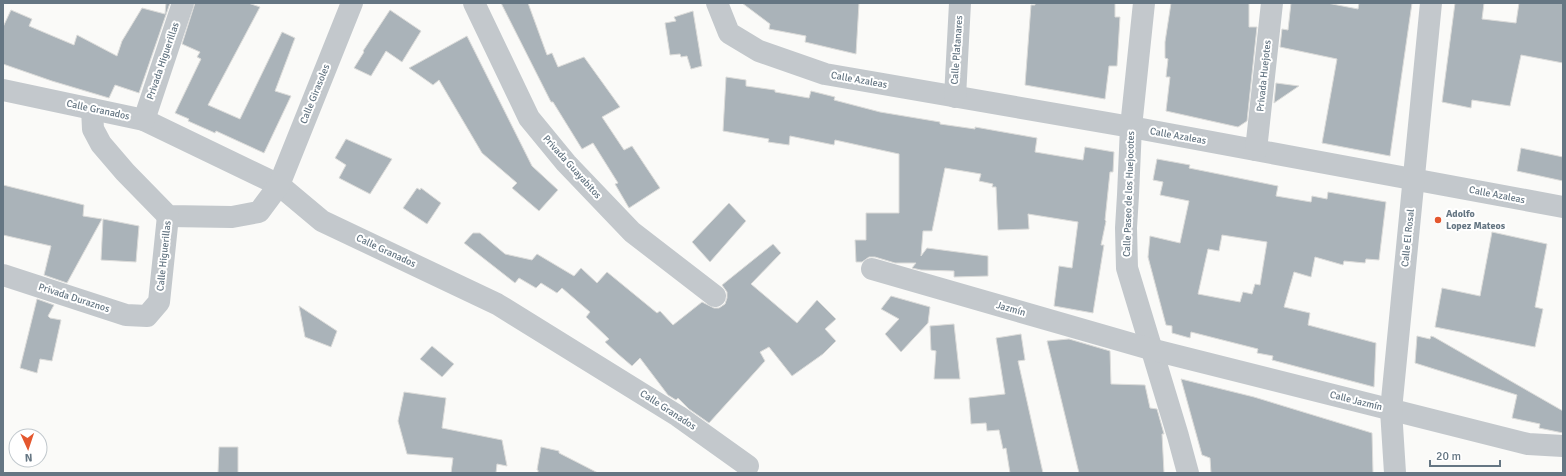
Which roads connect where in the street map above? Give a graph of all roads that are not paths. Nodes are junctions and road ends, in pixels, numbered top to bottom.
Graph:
1 (183, 3) edge
2 (352, 3) edge
3 (474, 3) edge
4 (717, 3) edge
5 (960, 3) edge
6 (1144, 3) edge
7 (1272, 3) edge
8 (1431, 3) edge
9 (3, 90) edge
10 (954, 96) junction
11 (92, 109) junction
12 (144, 120) junction
13 (1131, 127) junction
14 (1256, 150) junction
15 (1414, 179) junction
16 (279, 185) junction
17 (1563, 207) edge
18 (168, 216) junction
19 (872, 269) dead end
20 (3, 275) edge
21 (715, 296) dead end
22 (147, 316) joint
23 (1150, 349) junction
24 (1391, 410) junction
25 (1563, 446) edge
26 (748, 466) dead end
27 (1188, 473) edge
28 (1395, 473) edge

1 - 12 street, Privada Higuerillas
2 - 16 street, Calle Girasoles
3 - 21 street, Privada Guayabitos
4 - 10 street, Calle Azaleas
5 - 10 street, Calle Platanares
6 - 13 street, Calle Paseo de los Huejocotes
7 - 14 street, Privada Huejotes
8 - 15 street, Calle El Rosal
9 - 11 street, Calle Granados
10 - 13 street, Calle Azaleas
11 - 12 street, Calle Granados
11 - 18 street
12 - 16 street, Calle Granados
13 - 14 street, Calle Azaleas
13 - 23 street, Calle Paseo de los Huejocotes
14 - 15 street, Calle Azaleas
15 - 17 street, Calle Azaleas
15 - 24 street, Calle El Rosal
16 - 18 street, Calle Girasoles
16 - 26 street, Calle Granados
18 - 22 street, Calle Higuerillas
19 - 23 street, Jazmín
20 - 22 street, Privada Duraznos
23 - 24 street, Calle Jazmín
23 - 27 street, Calle Paseo de los Huejocotes
24 - 25 street, Calle Jazmín
24 - 28 street, Calle El Rosal

